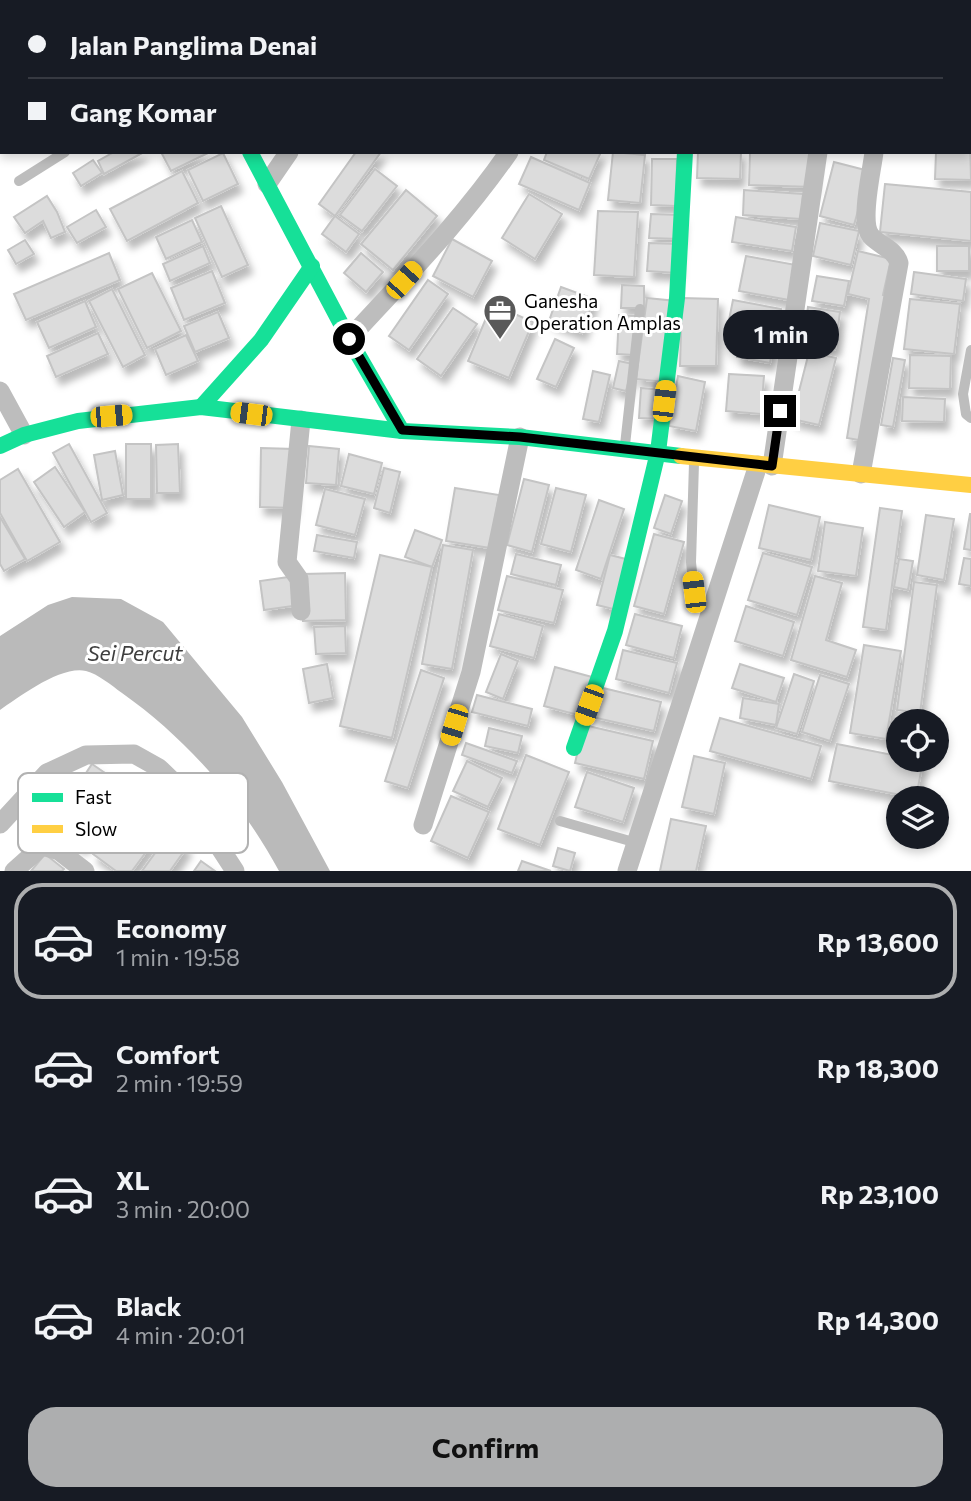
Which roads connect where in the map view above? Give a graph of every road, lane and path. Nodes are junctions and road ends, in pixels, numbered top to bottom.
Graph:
1 (62, 154) edge
2 (251, 154) edge
3 (288, 154) edge
4 (508, 154) edge
5 (685, 154) edge
6 (818, 154) edge
7 (874, 154) edge
8 (19, 181) dead end
9 (267, 184) junction
10 (312, 266) junction
11 (640, 309) dead end
12 (349, 339) junction
13 (971, 350) edge
14 (0, 391) edge
15 (201, 407) junction
16 (971, 418) edge
17 (301, 420) junction
18 (402, 430) junction
19 (24, 435) junction
20 (520, 437) junction
21 (0, 446) edge
22 (625, 449) junction
23 (658, 452) junction
24 (694, 457) junction
25 (765, 466) junction
26 (861, 474) junction
27 (971, 485) edge
28 (694, 592) dead end
29 (302, 611) dead end
30 (574, 748) dead end
31 (47, 773) edge
32 (164, 773) edge
33 (18, 804) edge
34 (560, 821) dead end
35 (0, 824) edge
36 (423, 825) dead end
37 (637, 844) junction
38 (34, 853) edge
39 (62, 853) edge
40 (223, 853) edge
41 (14, 871) edge
42 (85, 871) edge
43 (235, 871) edge
44 (627, 871) edge

1 - 8 lane
2 - 9 main road
3 - 9 street
4 - 12 street
5 - 23 main road
6 - 25 street
7 - 26 street
9 - 10 main road
10 - 12 main road
10 - 15 main road
11 - 22 lane
12 - 18 main road
13 - 16 lane
14 - 19 street
15 - 17 main road
15 - 19 main road
17 - 18 main road
17 - 29 street
18 - 20 main road
19 - 21 main road
20 - 22 main road
20 - 36 street
22 - 23 main road
23 - 24 main road
23 - 30 main road
24 - 25 main road
24 - 28 lane
25 - 26 main road
25 - 37 street
26 - 27 main road
31 - 32 street
33 - 35 street
34 - 37 lane
37 - 44 street
38 - 41 street
39 - 42 street
40 - 43 street

